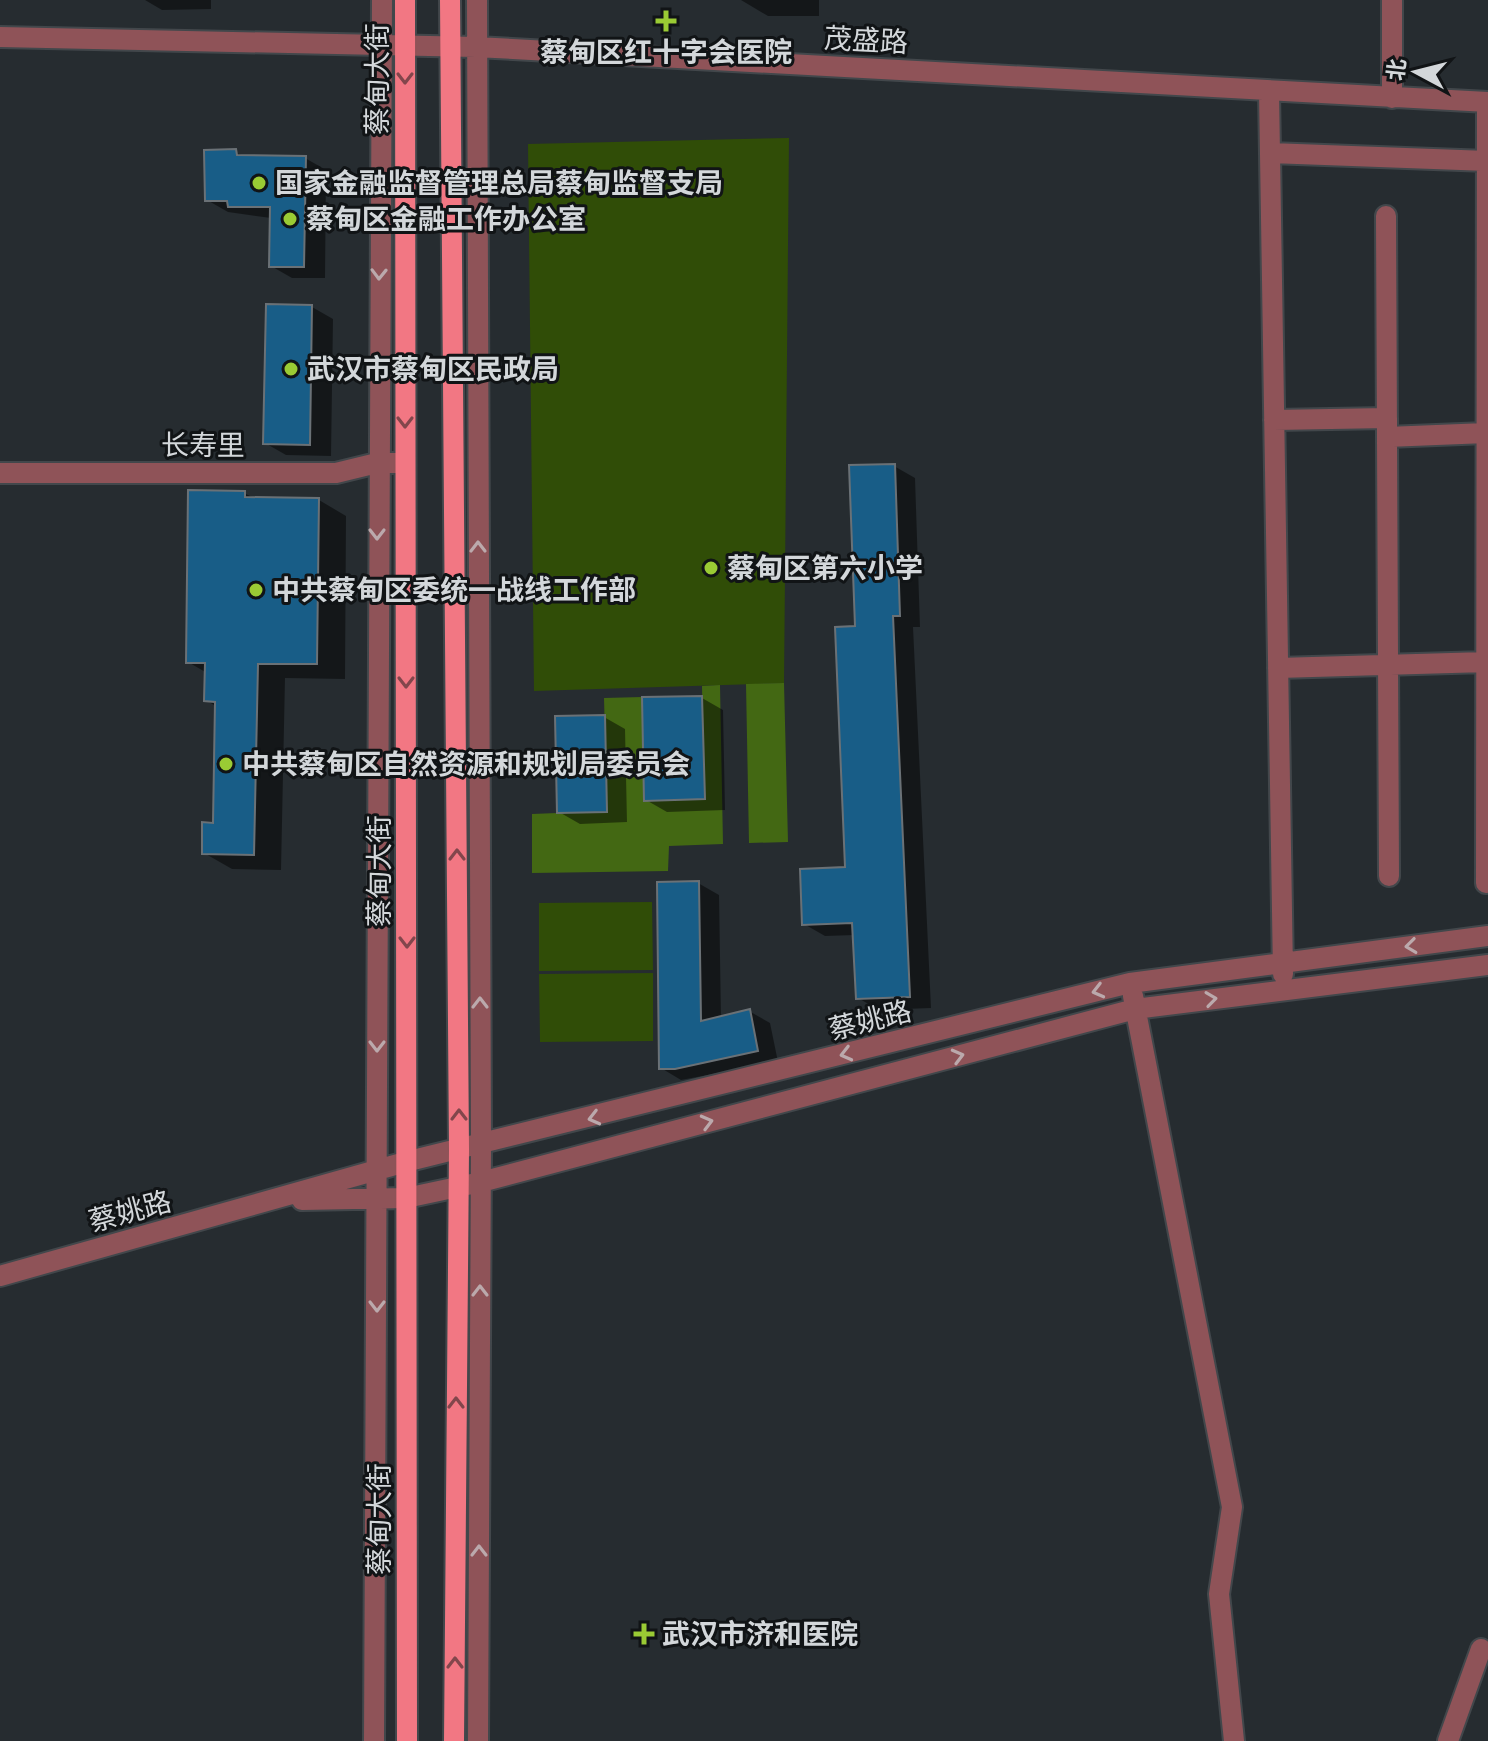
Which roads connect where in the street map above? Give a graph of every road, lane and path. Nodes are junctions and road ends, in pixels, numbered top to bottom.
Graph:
1 (382, 0) edge
2 (405, 0) edge
3 (450, 0) edge
4 (477, 0) edge
5 (1392, 0) edge
6 (0, 37) edge
7 (382, 46) junction
8 (405, 46) junction
9 (450, 46) junction
10 (476, 47) junction
11 (1269, 91) junction
12 (1392, 98) junction
13 (1487, 102) edge
14 (1270, 153) junction
15 (1487, 161) edge
16 (1386, 216) dead end
17 (1274, 420) junction
18 (1487, 424) edge
19 (1387, 428) junction
20 (377, 463) junction
21 (405, 463) junction
22 (0, 473) edge
23 (1388, 665) junction
24 (1278, 668) junction
25 (1487, 670) edge
26 (1389, 876) dead end
27 (1486, 883) dead end
28 (1488, 936) edge
29 (1283, 963) junction
30 (1488, 965) edge
31 (1130, 983) junction
32 (1284, 990) junction
33 (1135, 1009) junction
34 (481, 1146) junction
35 (459, 1150) junction
36 (409, 1161) junction
37 (377, 1171) junction
38 (481, 1182) junction
39 (458, 1187) junction
40 (406, 1198) junction
41 (378, 1199) junction
42 (274, 1201) junction
43 (0, 1276) edge
44 (1481, 1649) dead end
45 (374, 1741) edge
46 (407, 1741) edge
47 (454, 1741) edge
48 (478, 1741) edge
49 (1234, 1741) edge
50 (1448, 1741) edge

1 - 7 street
2 - 8 main road, 蔡甸大街
3 - 9 main road
4 - 10 street
5 - 12 street
6 - 7 street, 茂盛路
7 - 8 street, 茂盛路
7 -> 20 street
8 - 9 street, 茂盛路
8 -> 21 main road, 蔡甸大街
9 - 10 street, 茂盛路
35 -> 9 main road
10 - 11 street, 茂盛路
34 -> 10 street
11 - 12 street, 茂盛路
11 - 14 street
12 - 13 street, 茂盛路
13 - 15 street
14 - 15 street
14 - 17 street
15 - 18 street
16 - 19 street
17 - 19 street
17 - 24 street
18 - 19 street
18 - 25 street
19 - 23 street
20 - 21 street, 长寿里
20 - 22 street, 长寿里
20 -> 37 street
21 -> 36 main road, 蔡甸大街
23 - 24 street
23 - 25 street
23 - 26 street
24 - 29 street
25 - 27 street
28 -> 29 street, 蔡姚路
29 - 31 street, 蔡姚路
29 - 32 street
30 - 32 street, 蔡姚路
31 - 33 street
31 -> 34 street, 蔡姚路
33 -> 32 street, 蔡姚路
38 -> 33 street, 蔡姚路
33 - 49 street
34 - 35 street, 蔡姚路
34 - 38 street
35 - 36 street, 蔡姚路
35 - 39 main road
36 - 37 street, 蔡姚路
36 - 40 main road, 蔡甸大街
37 - 41 street
37 - 42 street, 蔡姚路
38 - 39 street, 蔡姚路
48 -> 38 street
39 - 40 street, 蔡姚路
47 -> 39 main road
40 - 41 street, 蔡姚路
40 - 46 main road, 蔡甸大街
41 - 42 street, 蔡姚路
41 -> 45 street
42 - 43 street, 蔡姚路
44 - 50 street

